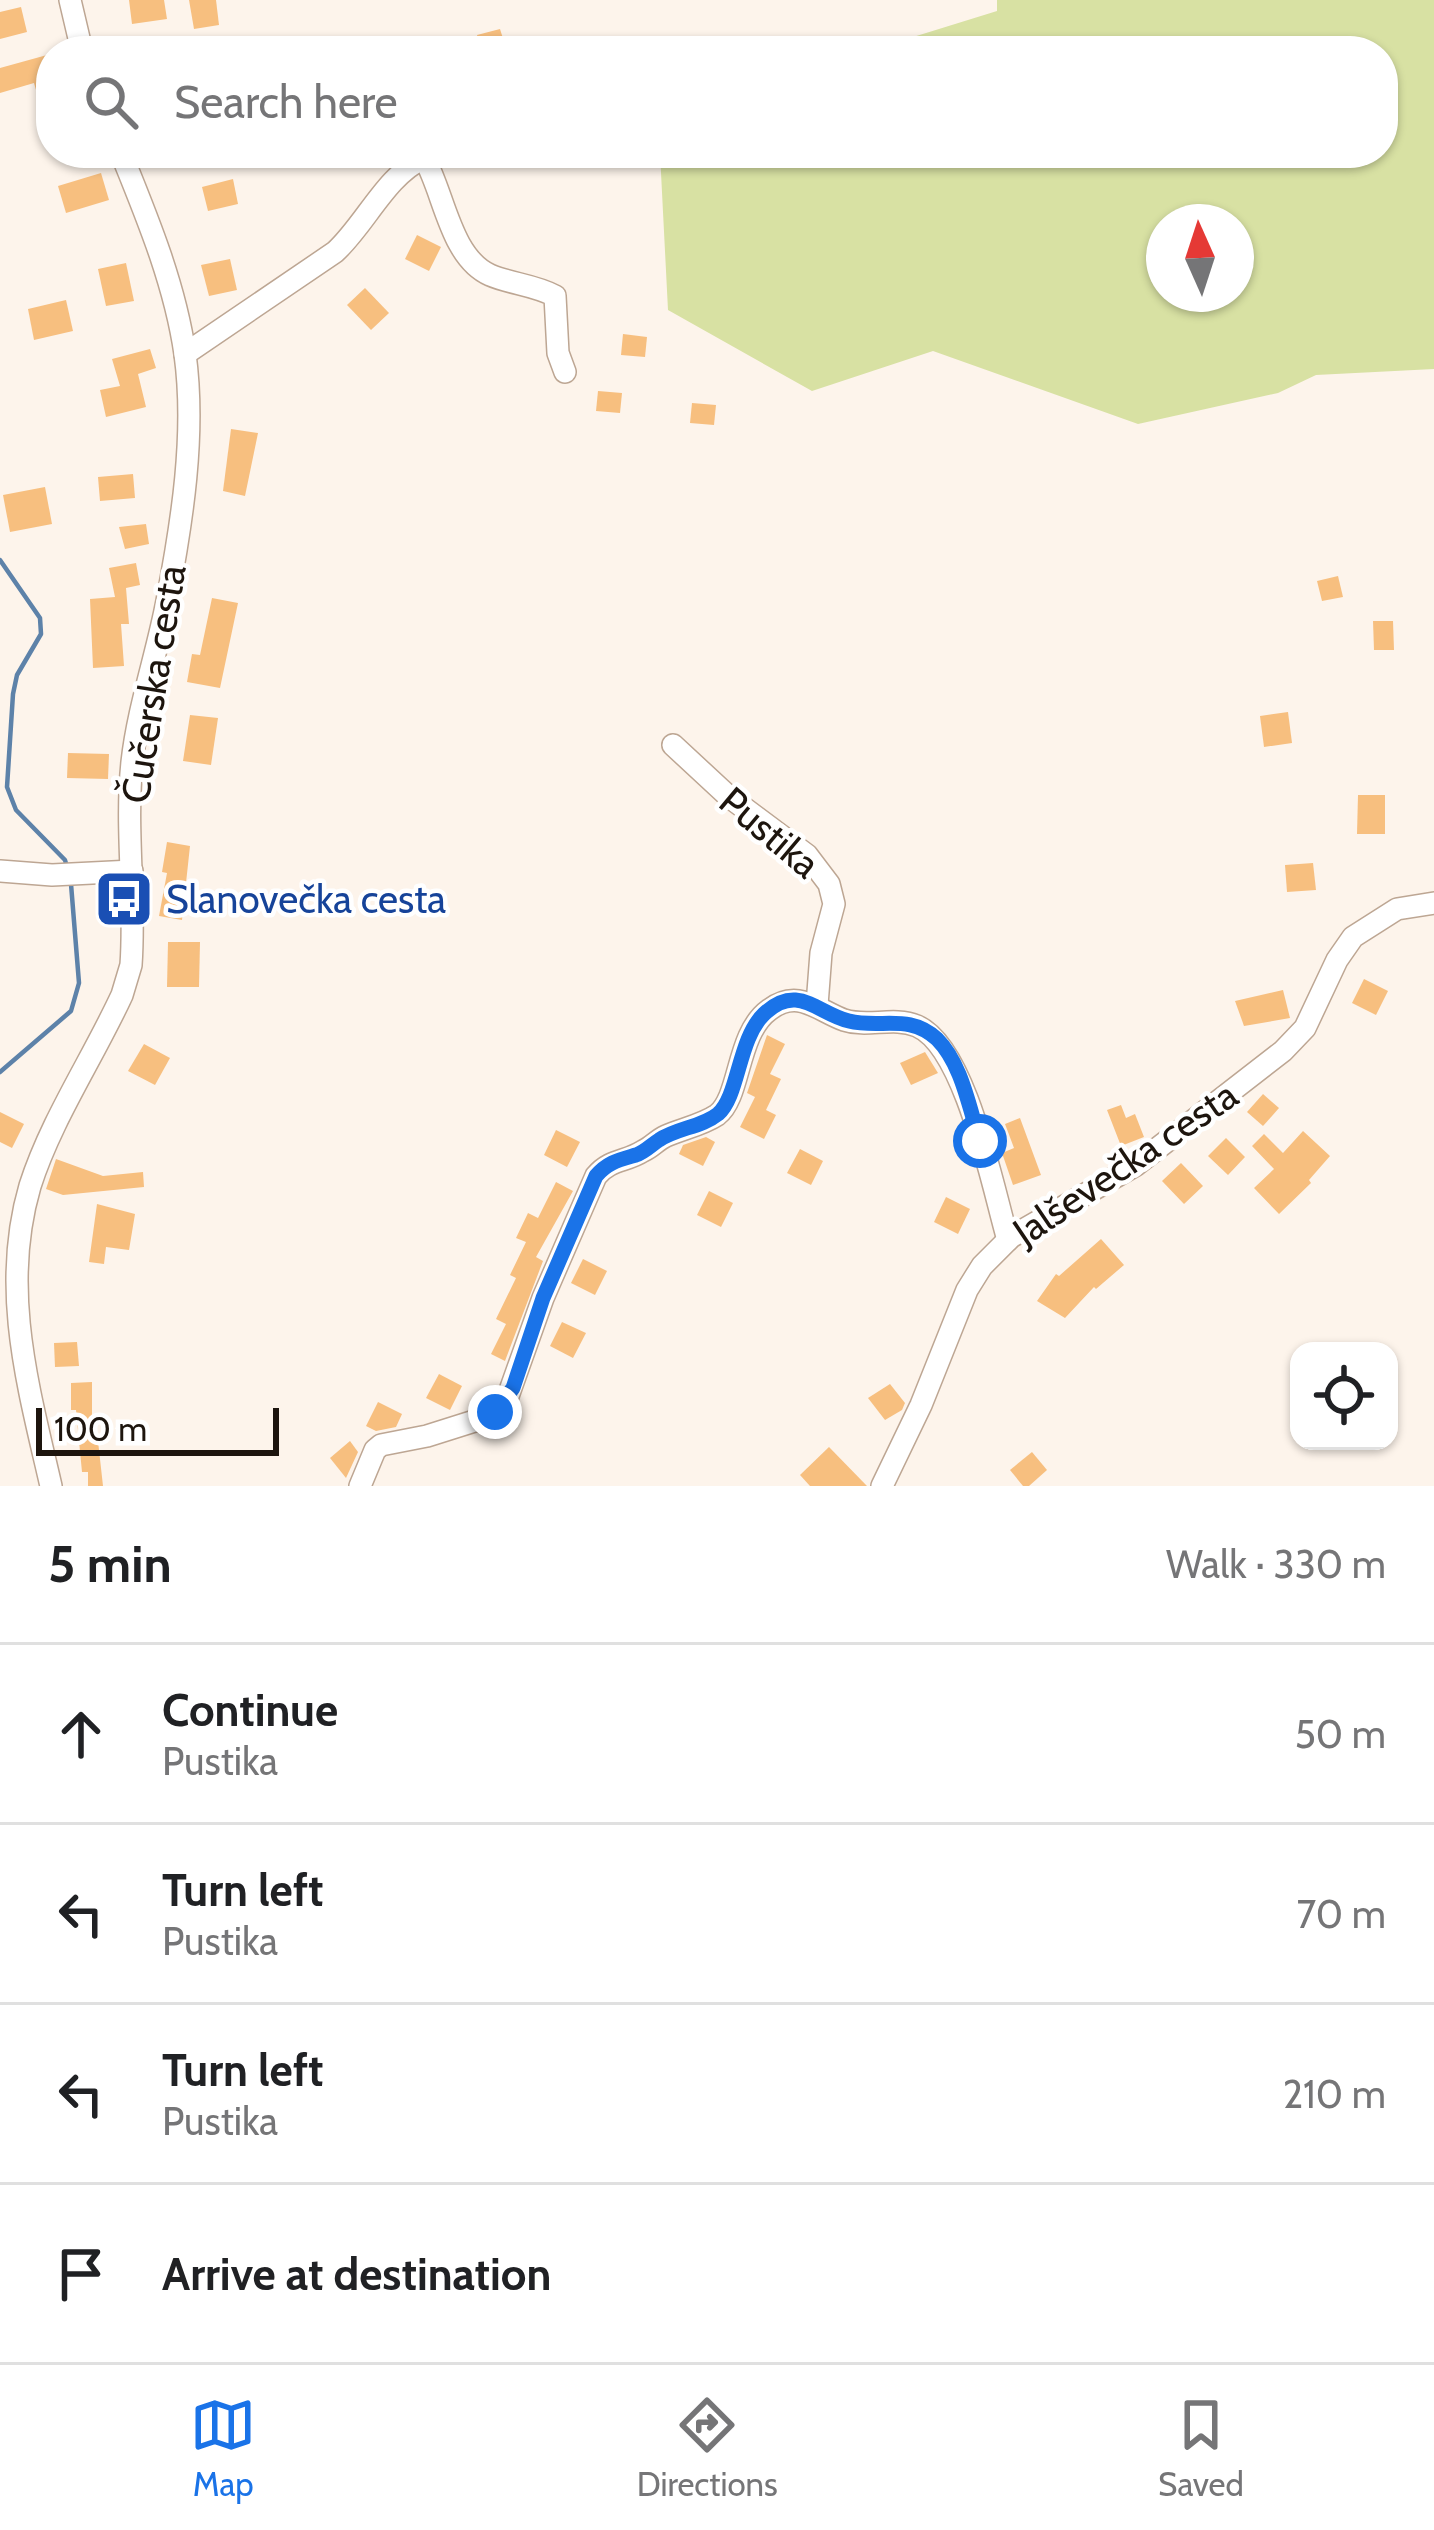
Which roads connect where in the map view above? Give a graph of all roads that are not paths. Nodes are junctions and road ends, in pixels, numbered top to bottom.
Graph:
1 (70, 0) edge
2 (78, 36) edge
3 (127, 168) edge
4 (411, 168) edge
5 (430, 168) edge
6 (185, 354) junction
7 (565, 372) dead end
8 (673, 745) dead end
9 (0, 871) edge
10 (132, 871) junction
11 (1434, 903) edge
12 (817, 1005) junction
13 (1008, 1240) junction
14 (51, 1486) edge
15 (360, 1486) edge
16 (882, 1486) edge

1 - 2 street
3 - 6 street, Čučerska cesta
4 - 6 street
5 - 7 street
6 - 10 street, Čučerska cesta
8 - 12 street, Pustika
9 - 10 street
10 - 14 street, Čučerska cesta
11 - 13 street, Jalševečka cesta
12 - 13 street
12 - 15 street
13 - 16 street, Jalševečka cesta

